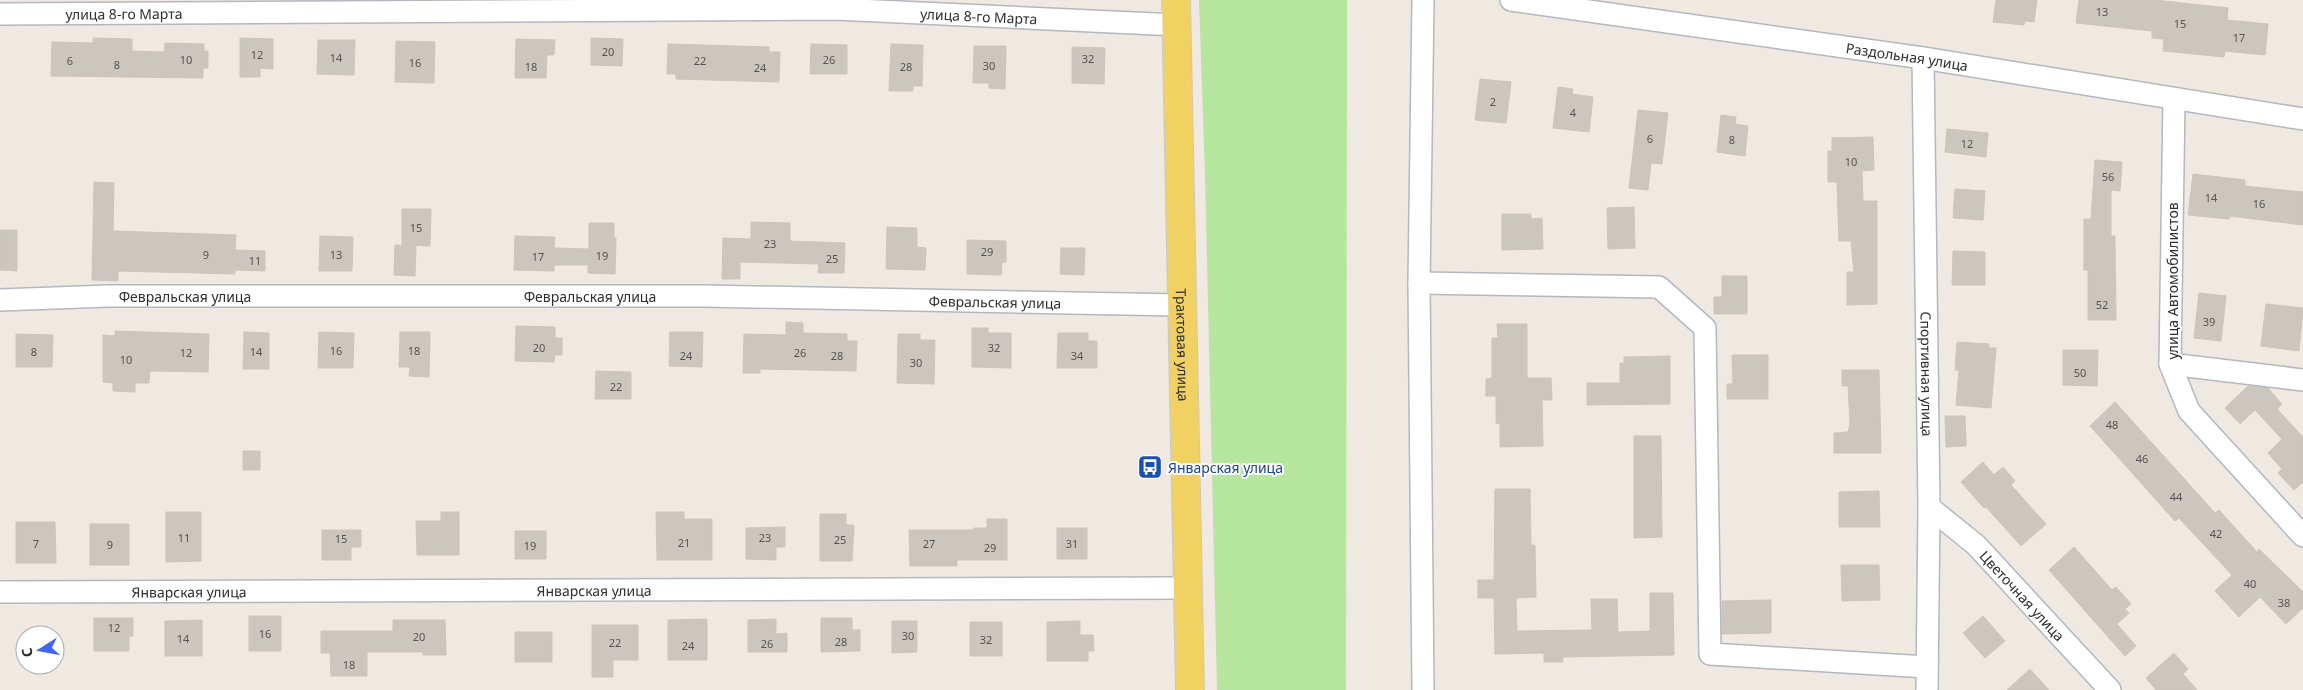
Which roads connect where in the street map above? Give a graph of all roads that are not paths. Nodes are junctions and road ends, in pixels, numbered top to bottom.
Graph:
1 (1423, 0) edge
2 (1511, 0) edge
3 (1177, 12) edge
4 (0, 14) edge
5 (1923, 58) junction
6 (2174, 99) junction
7 (2303, 119) edge
8 (1418, 283) junction
9 (0, 300) edge
10 (1181, 305) junction
11 (2170, 364) junction
12 (2303, 380) edge
13 (1929, 507) junction
14 (2303, 536) edge
15 (1188, 588) junction
16 (0, 592) edge
17 (1927, 667) junction
18 (1190, 690) edge
19 (1424, 690) edge
20 (1927, 690) edge
21 (2110, 690) edge

1 - 8 street
2 - 5 street, Раздольная улица
3 - 4 street, улица 8-го Марта
3 - 10 main road, Трактовая улица
5 - 6 street, Раздольная улица
5 - 13 street, Спортивная улица
6 - 7 street, Раздольная улица
6 - 11 street, улица Автомобилистов
8 - 17 street
8 - 19 street
9 - 10 street, Февральская улица
10 - 15 main road, Трактовая улица
11 - 12 street
11 - 14 street, улица Автомобилистов
13 - 17 street, Спортивная улица
13 - 21 street, Цветочная улица
15 - 16 street, Январская улица
15 - 18 main road, Трактовая улица
17 - 20 street, Спортивная улица

